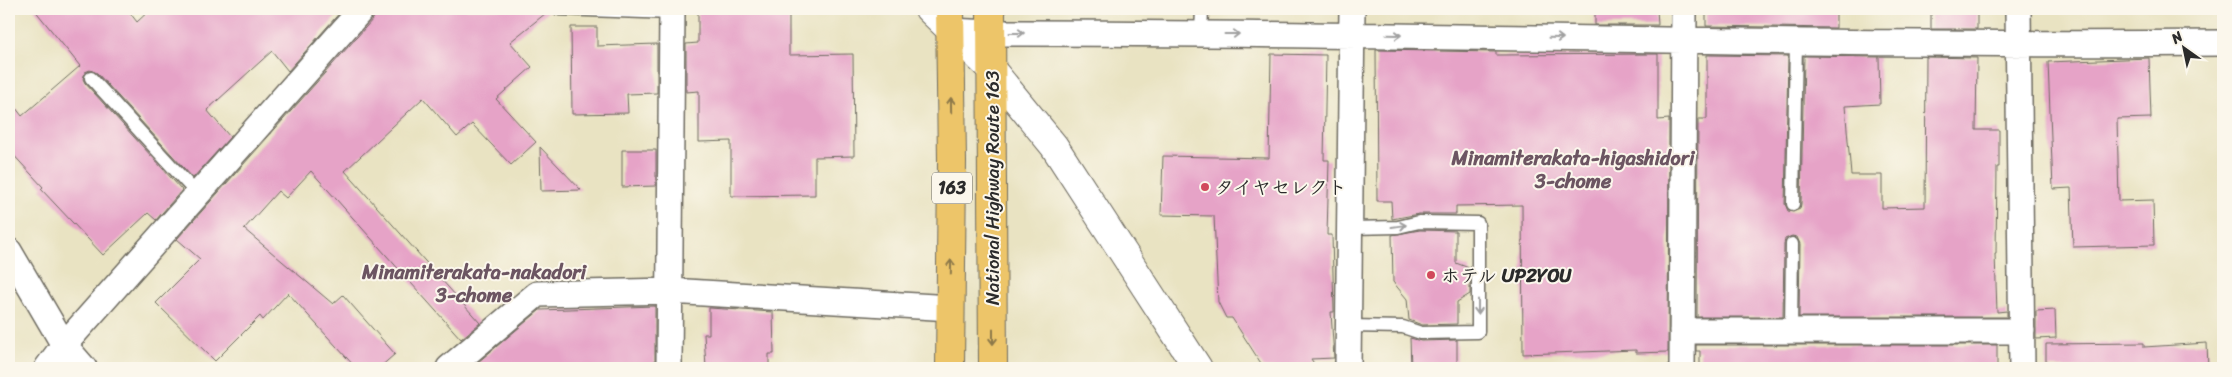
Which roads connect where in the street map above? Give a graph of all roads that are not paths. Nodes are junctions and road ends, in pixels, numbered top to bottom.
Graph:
1 (362, 9) edge
2 (559, 9) edge
3 (929, 9) edge
4 (1202, 9) edge
5 (1352, 9) edge
6 (1684, 9) edge
7 (2018, 9) edge
8 (672, 11) edge
9 (950, 20) edge
10 (991, 21) edge
11 (1201, 34) junction
12 (1352, 35) junction
13 (1684, 40) junction
14 (1796, 42) junction
15 (2223, 43) edge
16 (2018, 45) junction
17 (992, 70) junction
18 (91, 78) dead end
19 (198, 194) junction
20 (1793, 204) dead end
21 (1351, 228) junction
22 (1792, 244) dead end
23 (9, 251) edge
24 (670, 290) junction
25 (951, 308) junction
26 (1349, 326) junction
27 (1682, 331) junction
28 (1791, 331) junction
29 (2022, 331) junction
30 (64, 345) junction
31 (47, 368) edge
32 (84, 368) edge
33 (449, 368) edge
34 (668, 368) edge
35 (950, 368) edge
36 (993, 368) edge
37 (1198, 368) edge
38 (1348, 368) edge
39 (1682, 368) edge
40 (2022, 368) edge

1 - 19 street
2 - 8 lane
3 - 9 street
4 - 11 lane
5 - 12 street
6 - 13 street
7 - 16 street
8 - 24 street
9 - 10 street
9 - 17 street
25 -> 9 highway, 163
10 -> 11 street
10 - 17 highway, National Highway Route 163 / 163
11 -> 12 street
12 -> 13 street
12 - 21 street
13 - 14 street
13 - 27 street
14 - 16 street
14 - 20 lane
15 - 16 street
16 - 29 street
17 -> 36 highway, National Highway Route 163 / 163
17 - 37 street
18 - 19 lane
19 - 30 street
21 - 26 street
21 -> 26 lane
22 - 28 lane
23 - 30 street
24 - 25 street
24 - 33 street
24 - 34 street
25 - 35 highway, 163
26 - 38 street
27 - 28 street
27 - 39 street
28 - 29 street
29 - 40 street
30 - 31 street
30 - 32 street

